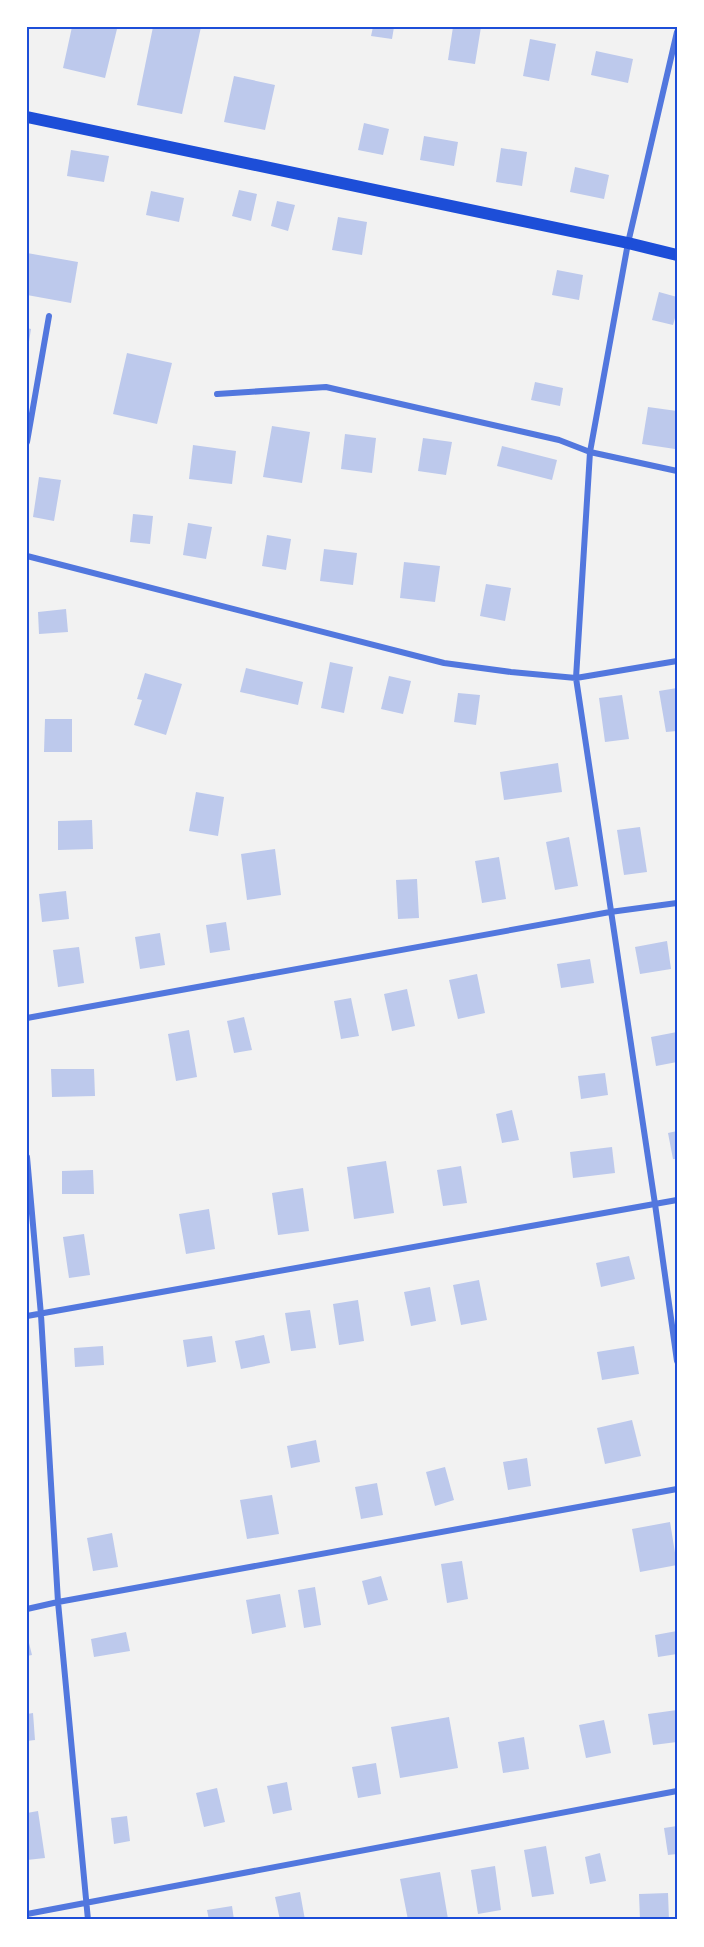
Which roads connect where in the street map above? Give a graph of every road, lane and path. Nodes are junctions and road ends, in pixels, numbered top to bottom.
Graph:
1 (677, 32) edge
2 (27, 117) edge
3 (628, 243) junction
4 (677, 255) edge
5 (49, 316) dead end
6 (217, 394) dead end
7 (27, 442) edge
8 (590, 452) junction
9 (677, 471) edge
10 (27, 556) edge
11 (677, 661) edge
12 (576, 678) junction
13 (677, 903) edge
14 (610, 912) junction
15 (27, 1018) edge
16 (27, 1156) edge
17 (677, 1200) edge
18 (655, 1204) junction
19 (41, 1315) junction
20 (27, 1316) edge
21 (677, 1361) edge
22 (677, 1489) edge
23 (58, 1602) junction
24 (27, 1610) edge
25 (677, 1791) edge
26 (87, 1903) junction
27 (27, 1914) edge
28 (88, 1920) edge

1 - 3 street
2 - 3 main road
3 - 4 main road
3 - 8 street
5 - 7 street
6 - 8 street
8 - 9 street
8 - 12 street
10 - 12 street
11 - 12 street
12 - 14 street
13 - 14 street
14 - 15 street
14 - 18 street
16 - 19 street
17 - 18 street
18 - 19 street
18 - 21 street
19 - 20 street
19 - 23 street
22 - 23 street
23 - 24 street
23 - 26 street
25 - 26 street
26 - 27 street
26 - 28 street

